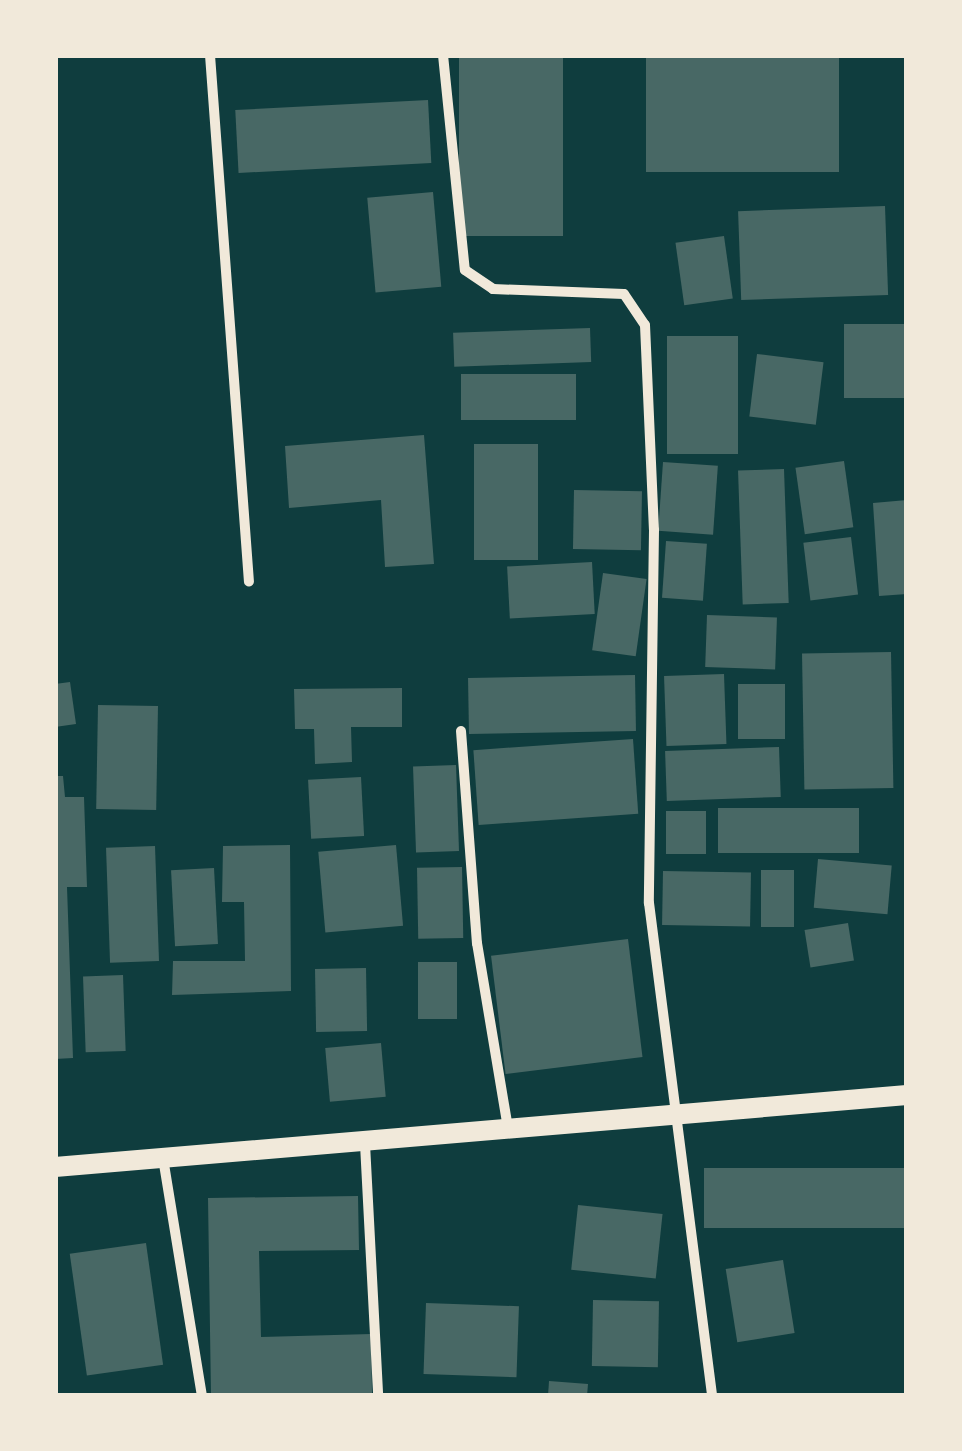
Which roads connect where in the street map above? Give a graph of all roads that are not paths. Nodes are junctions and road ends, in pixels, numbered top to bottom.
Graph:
1 (210, 55) edge
2 (442, 55) edge
3 (250, 582) dead end
4 (461, 731) dead end
5 (907, 1095) edge
6 (670, 1115) junction
7 (508, 1129) junction
8 (365, 1144) junction
9 (163, 1158) junction
10 (55, 1167) edge
11 (202, 1396) edge
12 (378, 1396) edge
13 (712, 1396) edge

1 - 3 street
2 - 6 street
4 - 7 street
5 - 6 main road
6 - 7 main road
6 - 13 street
7 - 8 main road
8 - 9 main road
8 - 12 street
9 - 10 main road
9 - 11 street

